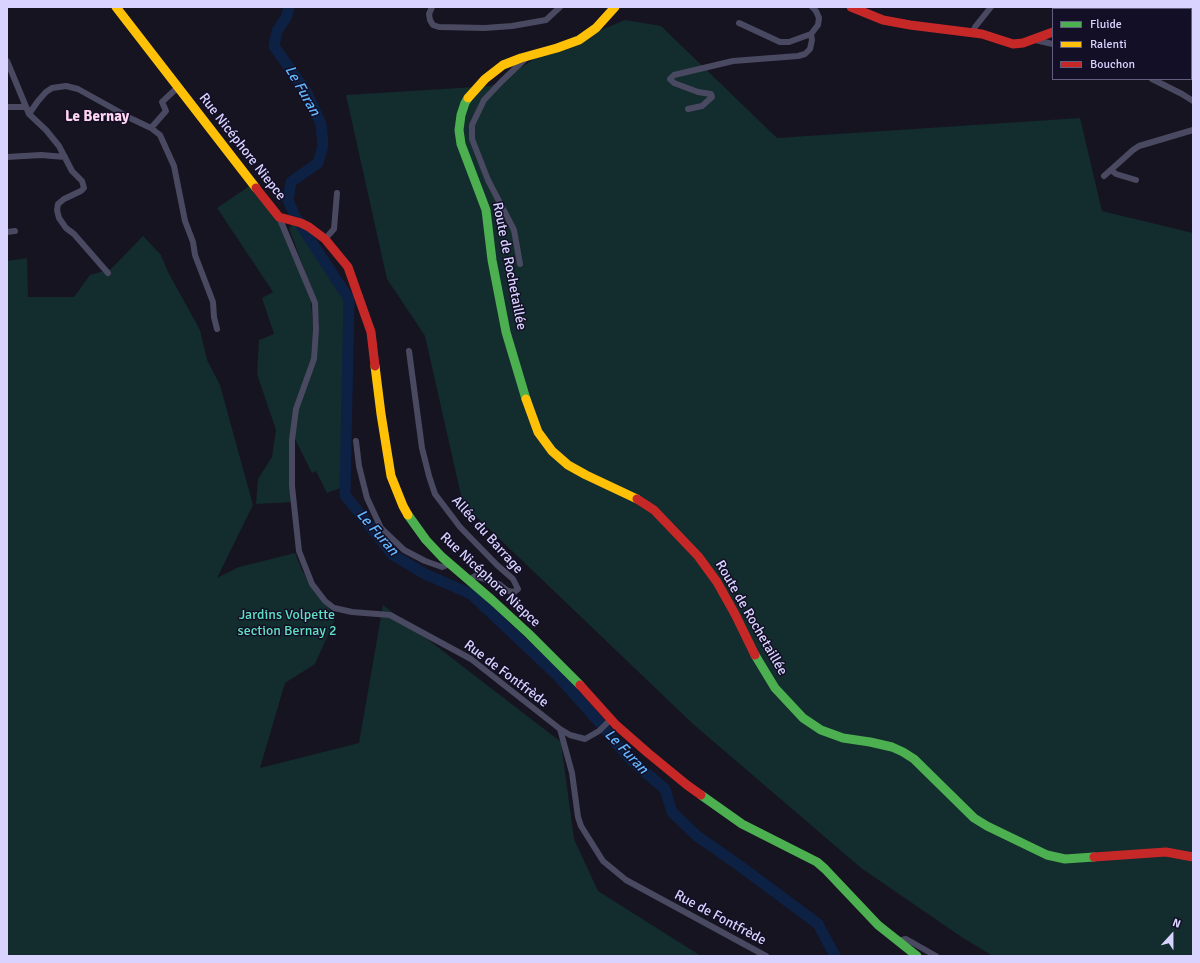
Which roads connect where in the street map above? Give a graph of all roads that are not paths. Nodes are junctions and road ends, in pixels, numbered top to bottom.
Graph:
1 (116, 7) edge
2 (432, 7) edge
3 (560, 7) edge
4 (616, 7) edge
5 (812, 7) edge
6 (851, 7) edge
7 (991, 7) edge
8 (739, 23) dead end
9 (973, 32) junction
10 (1052, 32) edge
11 (811, 34) junction
12 (1035, 40) junction
13 (1052, 44) edge
14 (529, 56) junction
15 (7, 61) edge
16 (1154, 80) edge
17 (178, 87) junction
18 (1193, 101) edge
19 (7, 107) edge
20 (26, 107) junction
21 (688, 109) dead end
22 (29, 114) junction
23 (151, 128) junction
24 (1193, 130) edge
25 (7, 157) edge
26 (65, 157) junction
27 (1111, 170) junction
28 (1104, 176) dead end
29 (1136, 180) dead end
30 (337, 193) dead end
31 (279, 217) junction
32 (15, 231) dead end
33 (7, 232) edge
34 (325, 239) junction
35 (520, 264) dead end
36 (108, 273) dead end
37 (217, 328) dead end
38 (409, 351) dead end
39 (356, 441) dead end
40 (450, 564) junction
41 (469, 580) junction
42 (609, 721) junction
43 (560, 729) junction
44 (1193, 857) edge
45 (897, 941) junction
46 (766, 956) edge
47 (917, 956) edge
48 (936, 956) edge

1 - 17 street, Rue Nicéphore Niepce
2 - 3 street
4 - 14 street, Route de Rochetaillée
5 - 11 street
6 - 9 street
7 - 9 street
8 - 11 street
9 - 12 street
10 - 12 street
11 - 21 street
12 - 13 street
14 - 35 street
14 - 44 street, Route de Rochetaillée
15 - 20 street
16 - 18 street
17 - 23 street
17 - 31 street, Rue Nicéphore Niepce
19 - 20 street
20 - 22 street
22 - 23 street
22 - 26 street
23 - 37 street
24 - 27 street
25 - 26 street
26 - 36 street
27 - 28 street
27 - 29 street
30 - 34 street
31 - 34 street, Rue Nicéphore Niepce
31 - 43 street, Rue de Fontfrède
32 - 33 street
34 - 40 street, Rue Nicéphore Niepce
38 - 41 street, Allée du Barrage
39 - 40 street
40 - 41 street, Rue Nicéphore Niepce
41 - 42 street, Rue Nicéphore Niepce
42 - 43 street
42 - 45 street, Rue Nicéphore Niepce
43 - 46 street, Rue de Fontfrède
45 - 47 street, Rue Nicéphore Niepce
45 - 48 street

